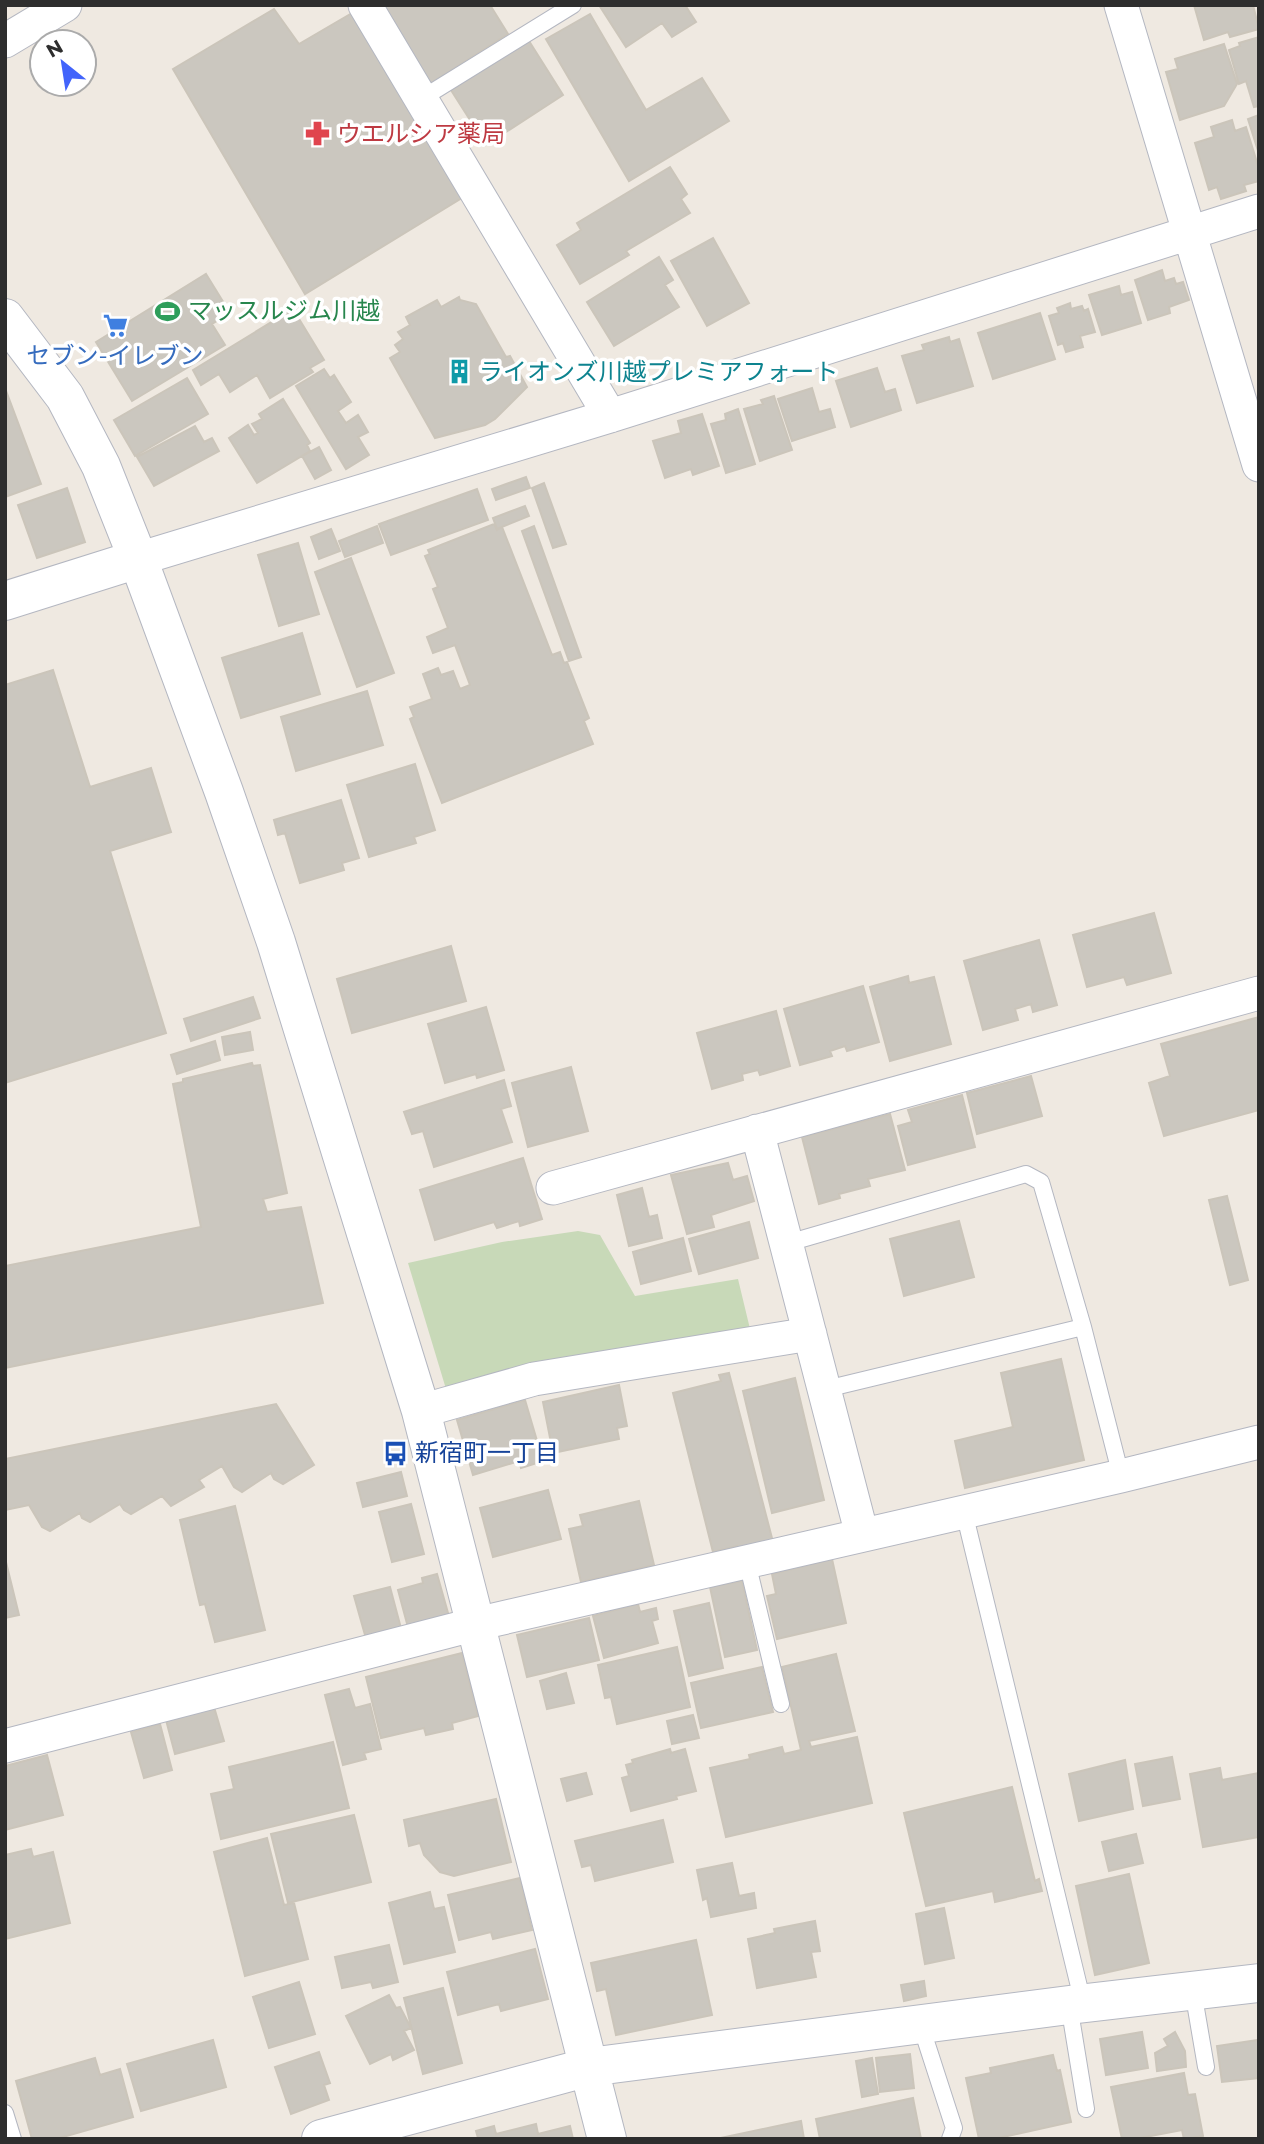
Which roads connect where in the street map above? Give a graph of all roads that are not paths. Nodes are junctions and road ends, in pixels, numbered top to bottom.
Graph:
1 (65, 5) edge
2 (365, 5) edge
3 (573, 5) edge
4 (1121, 5) edge
5 (5, 41) edge
6 (421, 99) junction
7 (1259, 211) edge
8 (1189, 232) junction
9 (5, 318) edge
10 (610, 416) junction
11 (1259, 466) edge
12 (138, 559) junction
13 (5, 601) edge
14 (1259, 993) edge
15 (757, 1131) junction
16 (553, 1188) dead end
17 (788, 1243) junction
18 (1083, 1327) junction
19 (810, 1335) junction
20 (826, 1388) junction
21 (421, 1411) junction
22 (1259, 1441) edge
23 (1121, 1476) junction
24 (964, 1512) junction
25 (862, 1535) junction
26 (747, 1562) junction
27 (476, 1624) junction
28 (781, 1704) dead end
29 (5, 1746) edge
30 (1259, 1983) edge
31 (1193, 1991) junction
32 (1076, 2005) junction
33 (921, 2026) junction
34 (589, 2067) junction
35 (1206, 2067) dead end
36 (1086, 2109) dead end
37 (5, 2113) edge
38 (13, 2139) edge
39 (321, 2139) edge
40 (607, 2139) edge
41 (950, 2139) edge

1 - 5 street
2 - 6 street
3 - 6 lane
4 - 8 street
6 - 10 street
7 - 8 street
8 - 10 street
8 - 11 street
9 - 12 street
10 - 12 street
12 - 13 street
12 - 21 street
14 - 15 street
15 - 16 street
15 - 17 street
17 - 18 lane
17 - 19 street
18 - 20 lane
18 - 23 lane
19 - 20 street
19 - 21 street
20 - 25 street
21 - 27 street
22 - 23 street
23 - 24 street
24 - 25 street
24 - 32 lane
25 - 26 street
26 - 27 street
26 - 28 lane
27 - 29 street
27 - 34 street
30 - 31 street
31 - 32 street
31 - 35 lane
32 - 33 street
32 - 36 lane
33 - 34 street
33 - 41 lane
34 - 39 street
34 - 40 street
37 - 38 lane

